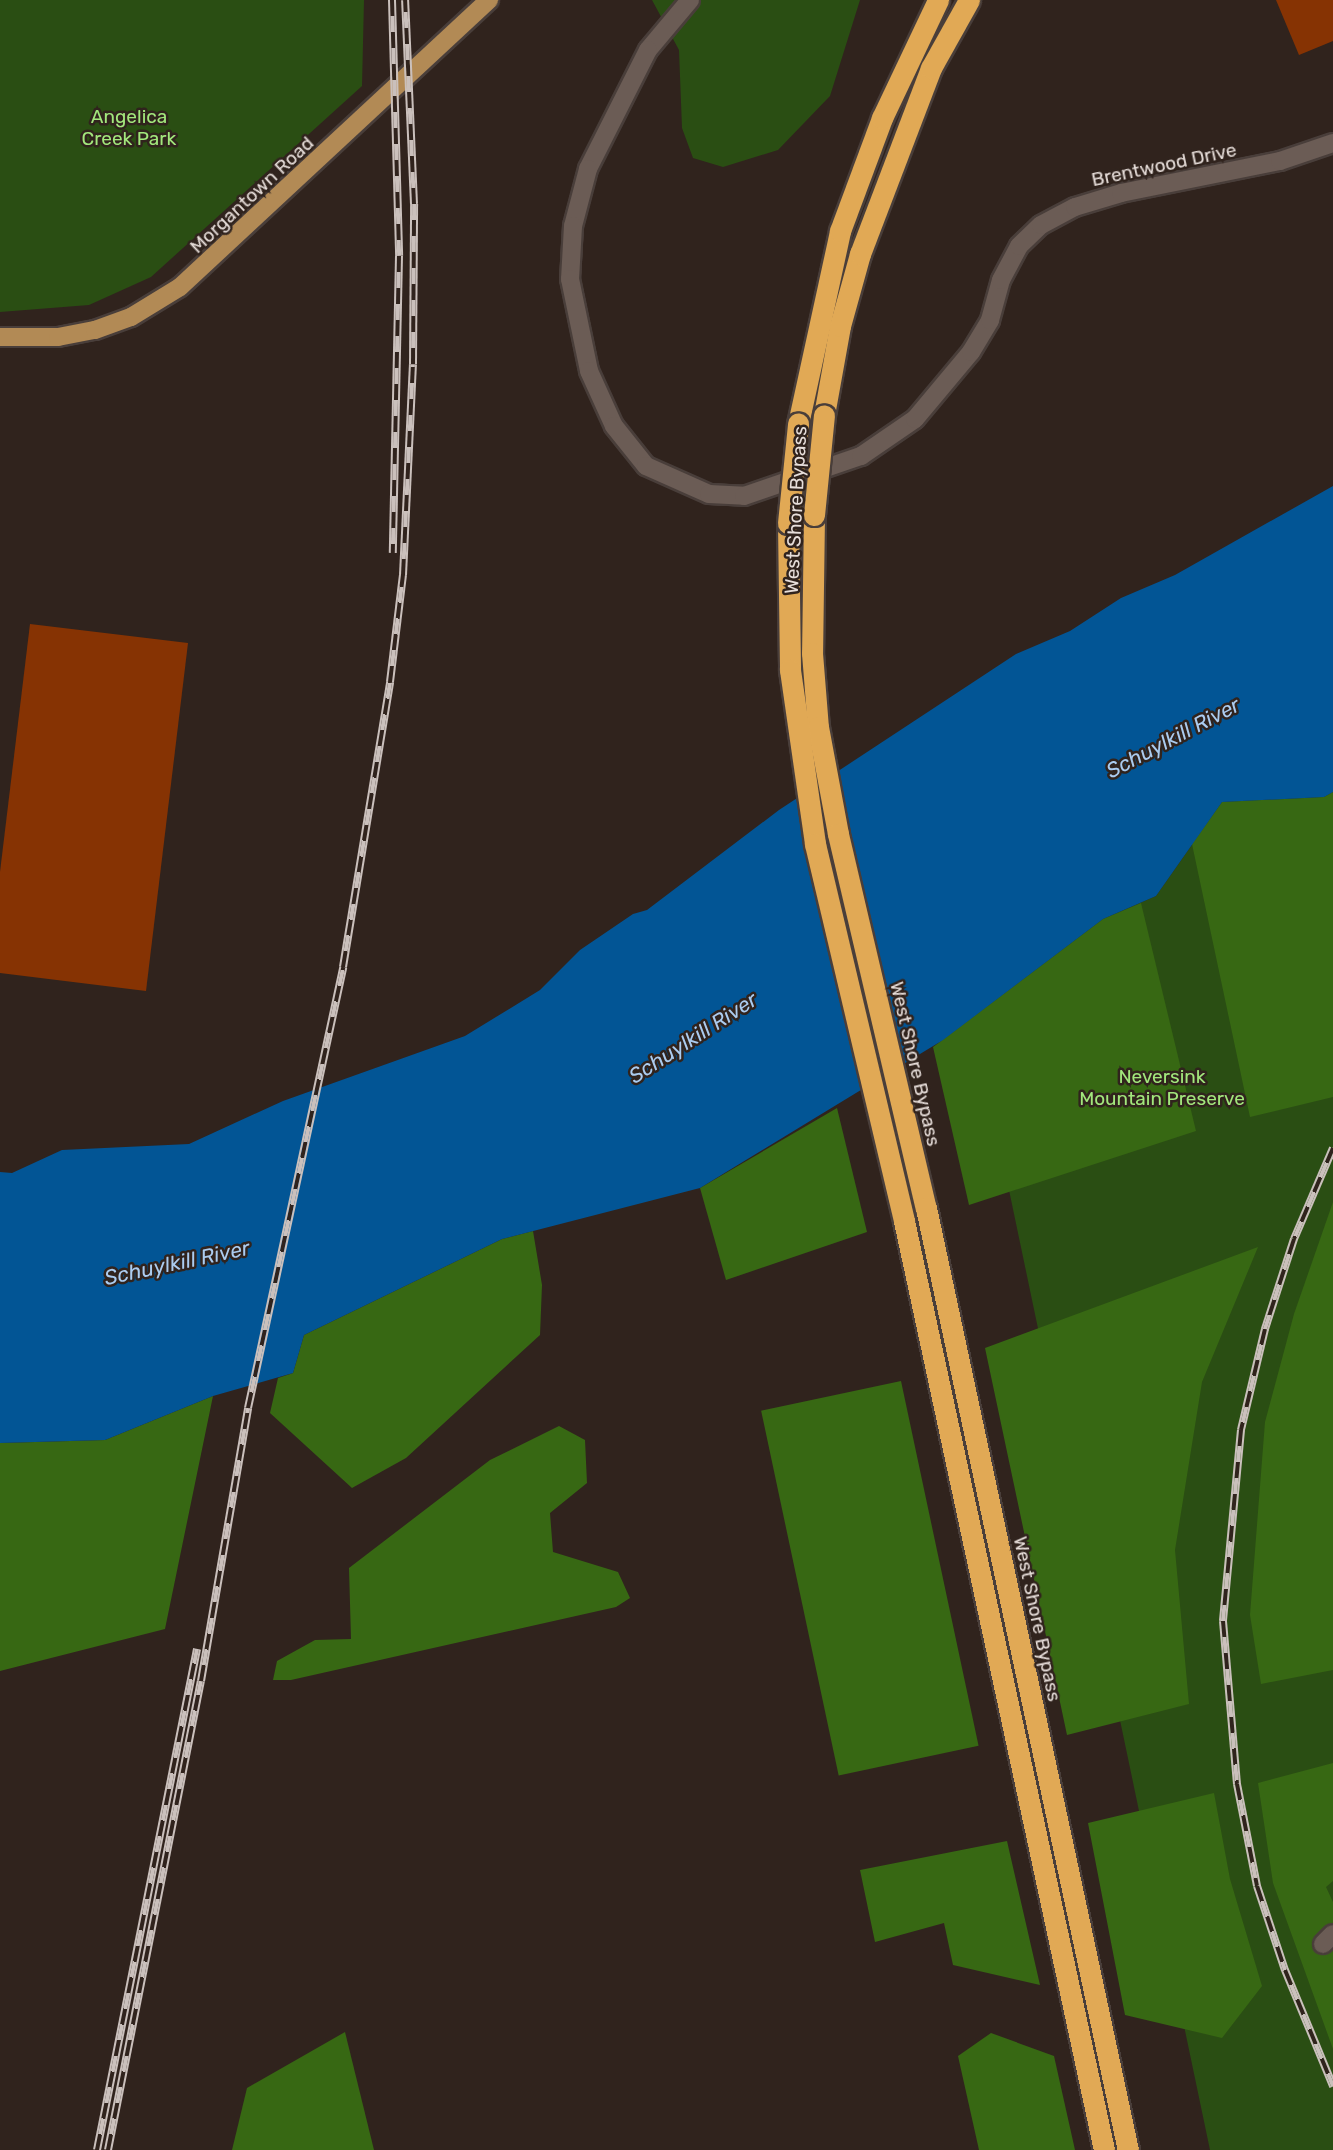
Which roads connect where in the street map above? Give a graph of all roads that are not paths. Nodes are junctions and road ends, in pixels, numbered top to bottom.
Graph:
1 (489, 0) edge
2 (690, 0) edge
3 (938, 0) edge
4 (969, 0) edge
5 (1333, 143) edge
6 (0, 337) edge
7 (1104, 2150) edge
8 (1128, 2150) edge

1 - 6 main road, Morgantown Road
2 - 5 street, Brentwood Drive
3 - 7 highway, West Shore Bypass, bridge
4 - 8 highway, West Shore Bypass, bridge

